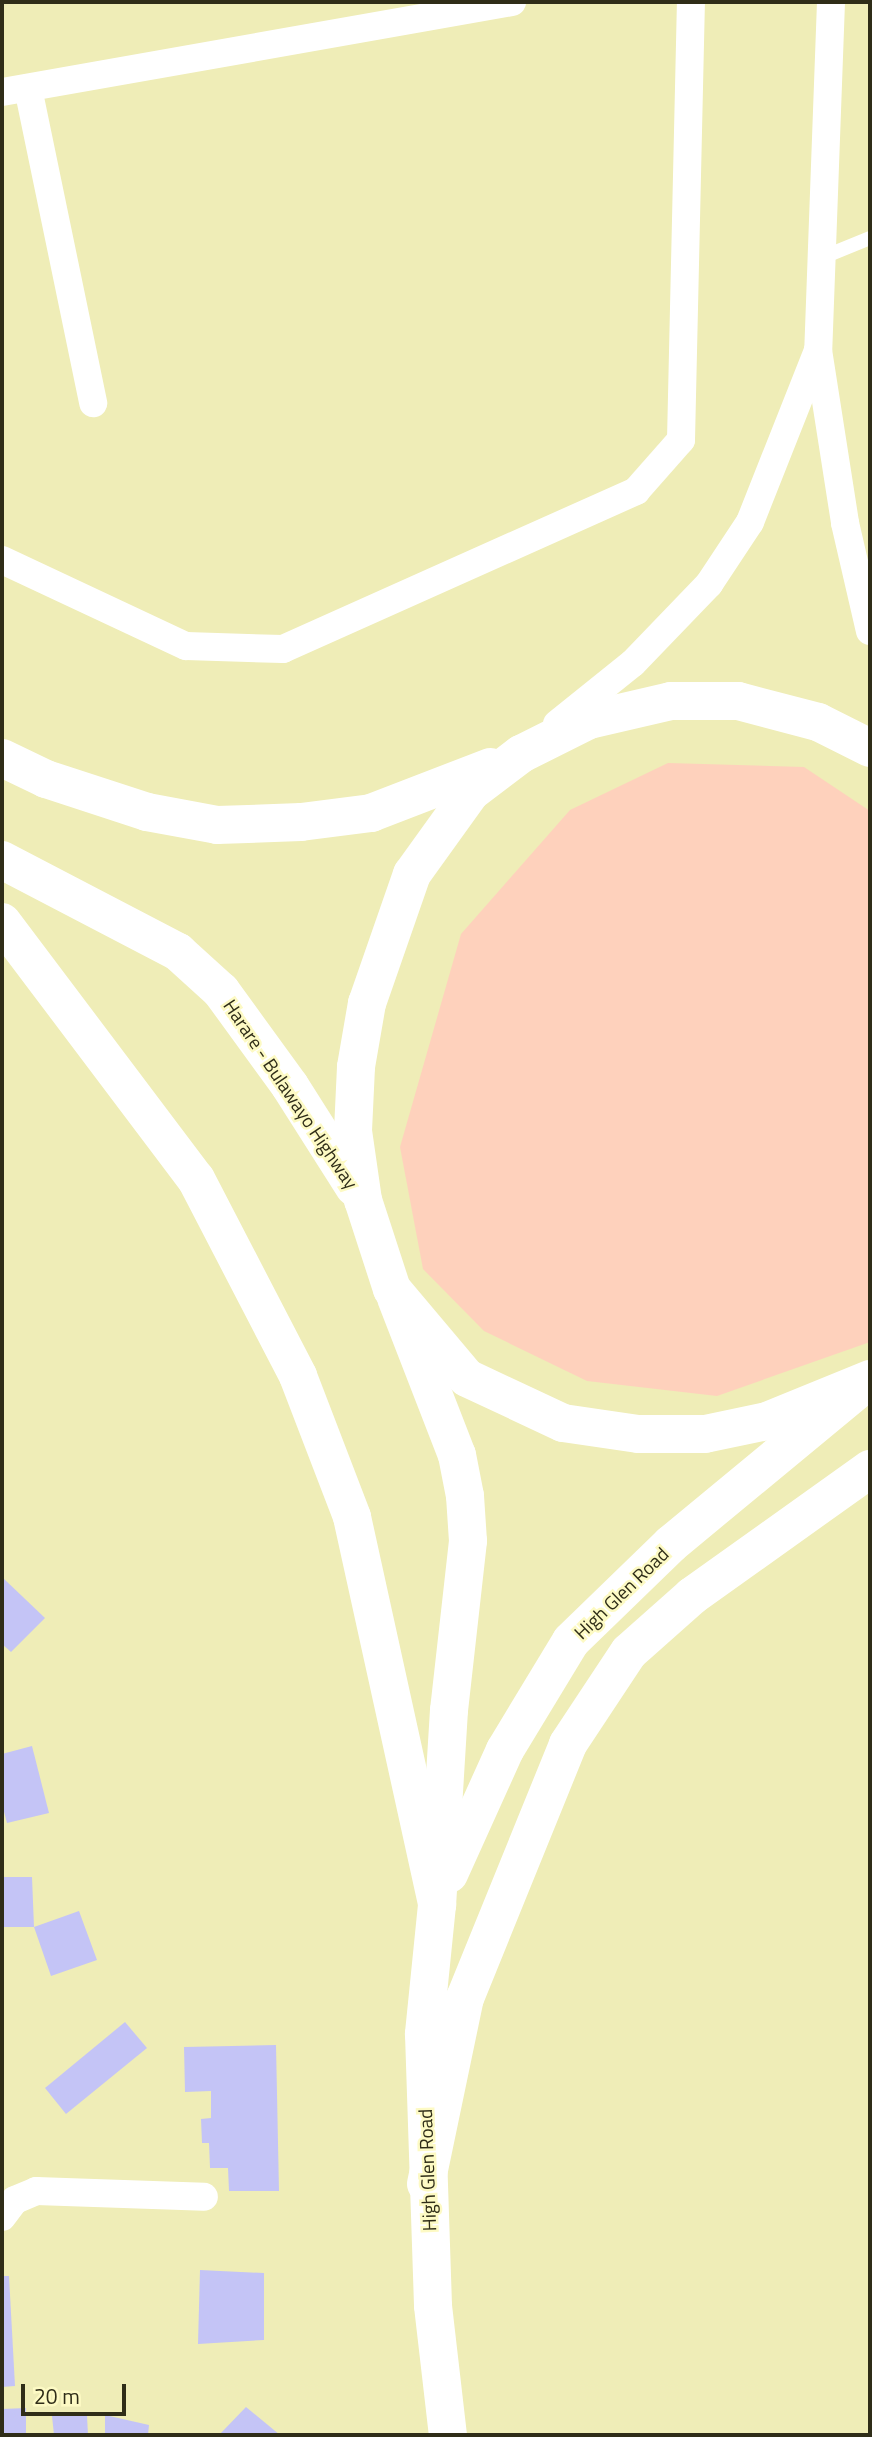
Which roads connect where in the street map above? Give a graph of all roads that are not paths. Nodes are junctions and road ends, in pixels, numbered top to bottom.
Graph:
1 (512, 2) edge
2 (691, 2) edge
3 (831, 2) edge
4 (15, 90) edge
5 (870, 239) edge
6 (821, 258) junction
7 (818, 350) junction
8 (93, 403) dead end
9 (2, 560) edge
10 (870, 631) edge
11 (870, 748) edge
12 (521, 754) junction
13 (2, 758) edge
14 (2, 860) edge
15 (2, 922) edge
16 (363, 1200) junction
17 (392, 1289) junction
18 (868, 1381) edge
19 (870, 1469) edge
20 (437, 1905) junction
21 (426, 2184) junction
22 (204, 2197) dead end
23 (2, 2217) edge
24 (448, 2435) edge

1 - 4 street
2 - 9 street
3 - 6 street
4 - 8 street
5 - 6 lane
6 - 7 street
7 - 10 street
7 - 12 street
11 - 12 main road, Harare - Bulawayo Highway
12 - 13 main road, Harare - Bulawayo Highway
12 - 16 main road, Harare - Bulawayo Highway
14 - 16 main road, Harare - Bulawayo Highway
15 - 20 main road
16 - 17 main road, Harare - Bulawayo Highway
17 - 18 main road, Harare - Bulawayo Highway
17 - 20 main road, High Glen Road
18 - 20 main road, High Glen Road
19 - 21 main road
20 - 21 main road, High Glen Road
21 - 24 main road, High Glen Road
22 - 23 street

